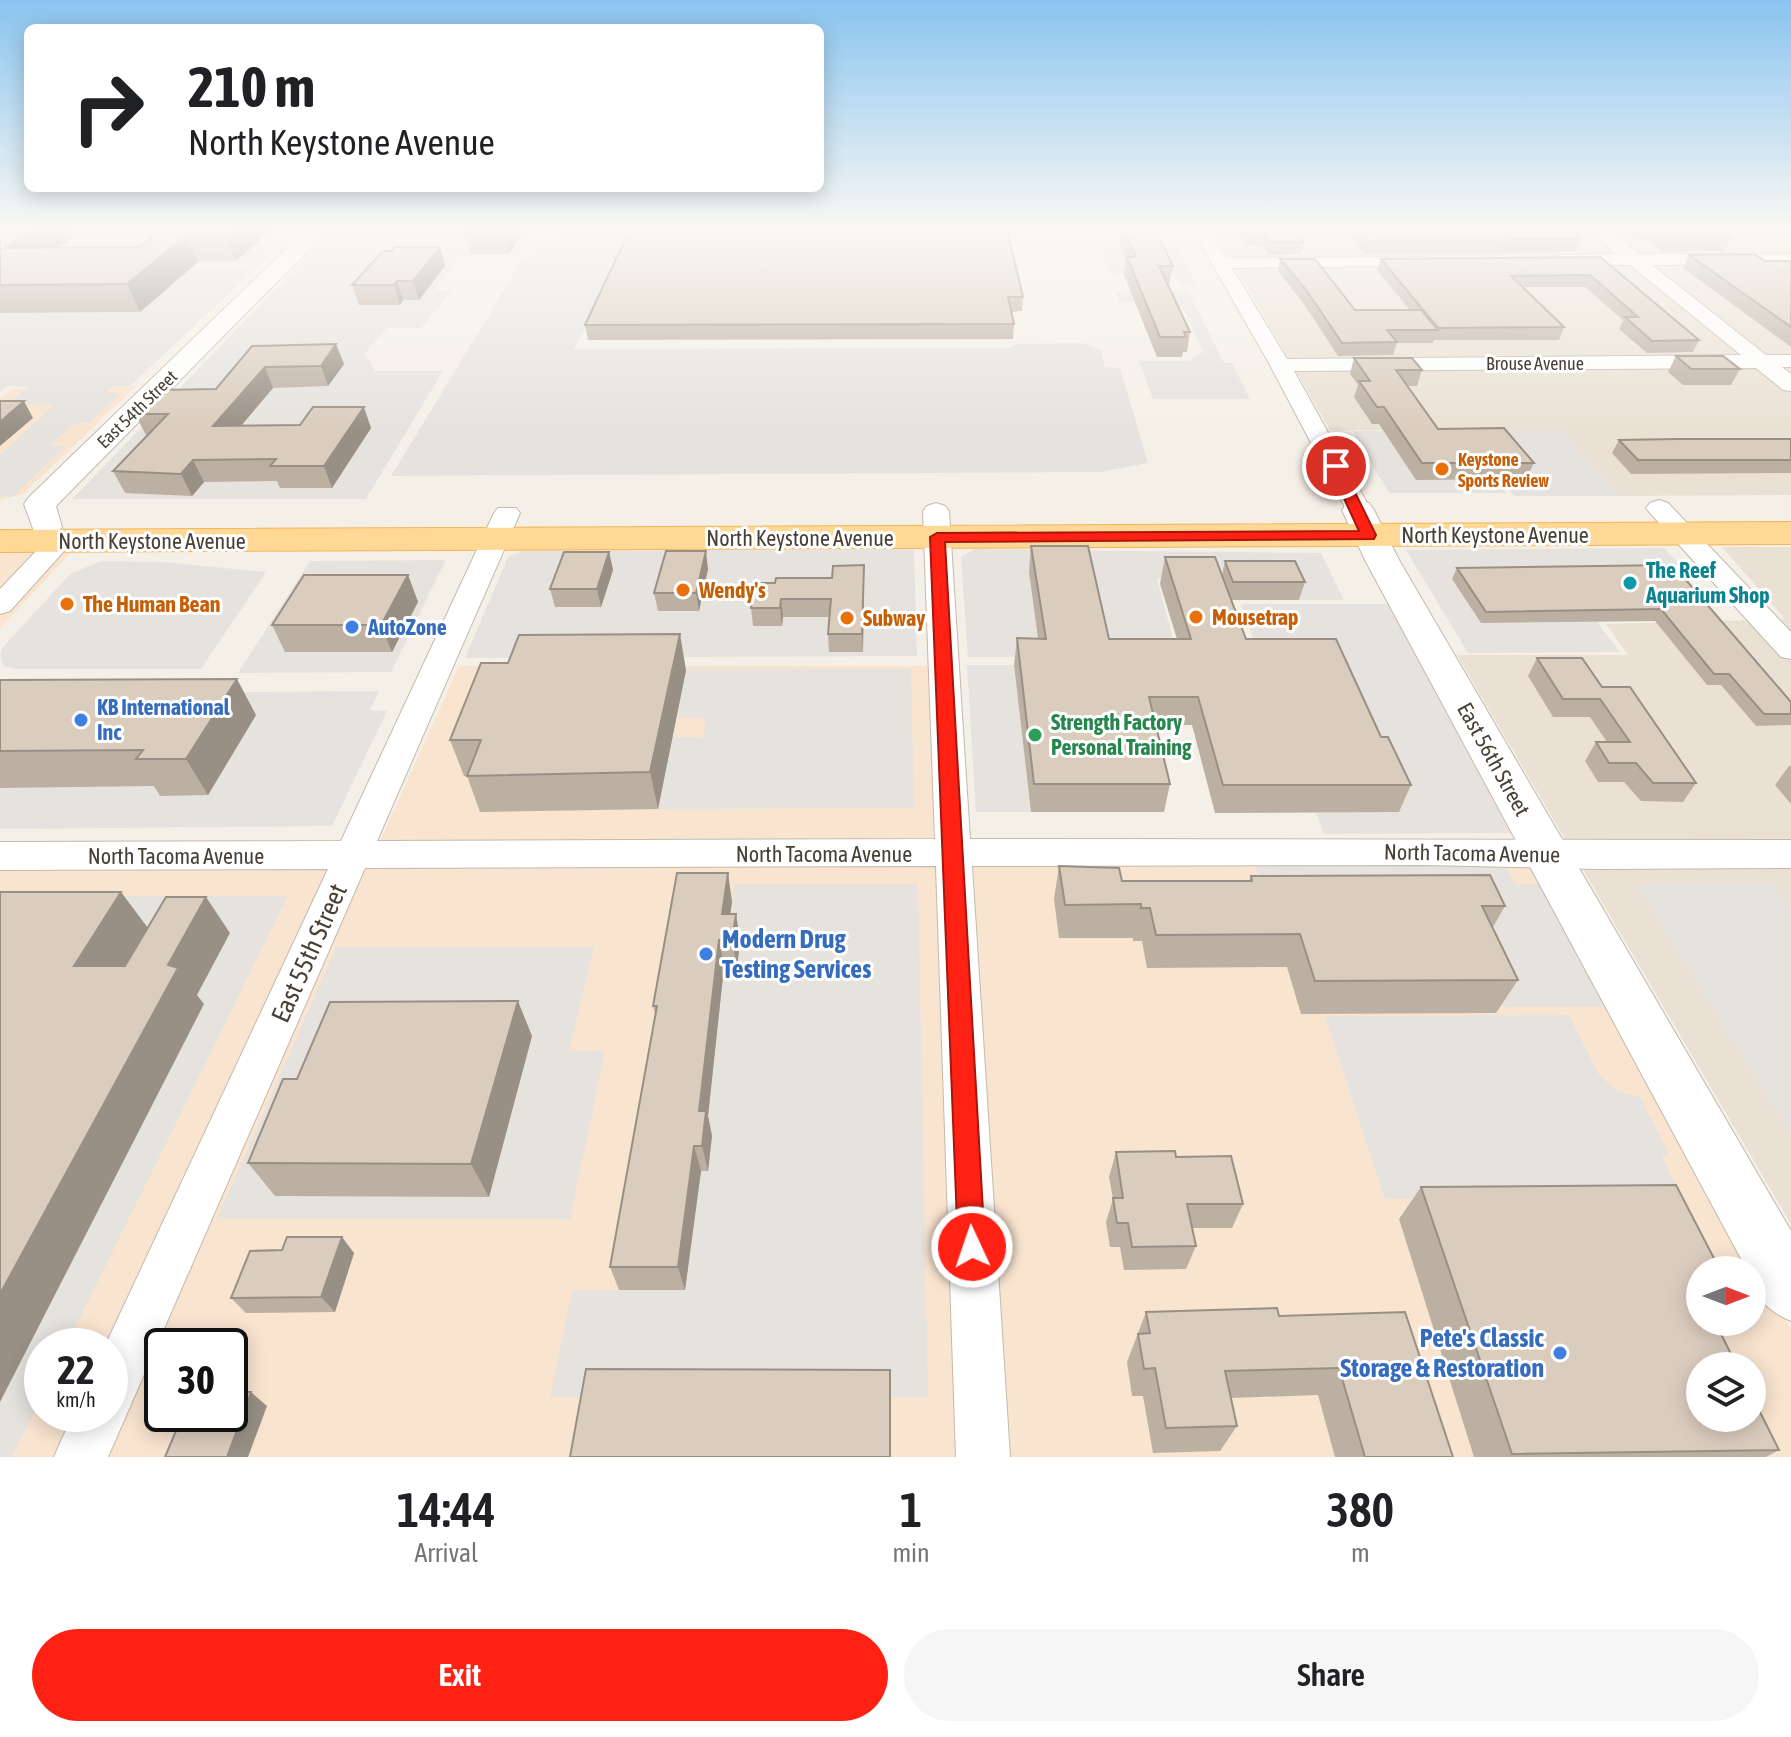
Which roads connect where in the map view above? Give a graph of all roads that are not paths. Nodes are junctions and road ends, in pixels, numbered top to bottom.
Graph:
1 (252, 295) edge
2 (1240, 295) edge
3 (1677, 295) edge
4 (1791, 361) edge
5 (1762, 362) junction
6 (1280, 365) junction
7 (1791, 385) edge
8 (1791, 507) edge
9 (1659, 508) junction
10 (0, 515) edge
11 (1364, 522) junction
12 (936, 524) junction
13 (501, 526) junction
14 (46, 528) junction
15 (1791, 533) edge
16 (1684, 534) junction
17 (0, 541) edge
18 (0, 605) edge
19 (1791, 650) edge
20 (1546, 852) junction
21 (952, 853) junction
22 (1791, 854) edge
23 (354, 855) junction
24 (0, 856) edge
25 (1791, 1290) edge
26 (128, 1353) edge
27 (92, 1432) edge
28 (81, 1457) edge
29 (983, 1457) edge

1 - 14 street, East 54th Street
2 - 6 street, East 56th Street
3 - 5 street
4 - 5 street, Brouse Avenue
5 - 6 street, Brouse Avenue
5 - 7 street
6 - 11 street, East 56th Street
8 - 9 main road, North Keystone Avenue
9 - 11 main road, North Keystone Avenue
9 - 16 street
10 - 14 main road, North Keystone Avenue
11 - 12 main road, North Keystone Avenue
11 - 16 main road, North Keystone Avenue
11 - 20 street, East 56th Street
12 - 13 main road, North Keystone Avenue
12 - 21 street
13 - 14 main road, North Keystone Avenue
13 - 23 street, East 55th Street
14 - 17 main road, North Keystone Avenue
14 - 18 street, East 54th Street
15 - 16 main road, North Keystone Avenue
16 - 19 street
20 - 21 street, North Tacoma Avenue
20 - 22 street, North Tacoma Avenue
20 - 25 street, East 56th Street
21 - 23 street, North Tacoma Avenue
21 - 29 street
23 - 24 street, North Tacoma Avenue
23 - 26 street, East 55th Street
27 - 28 street

